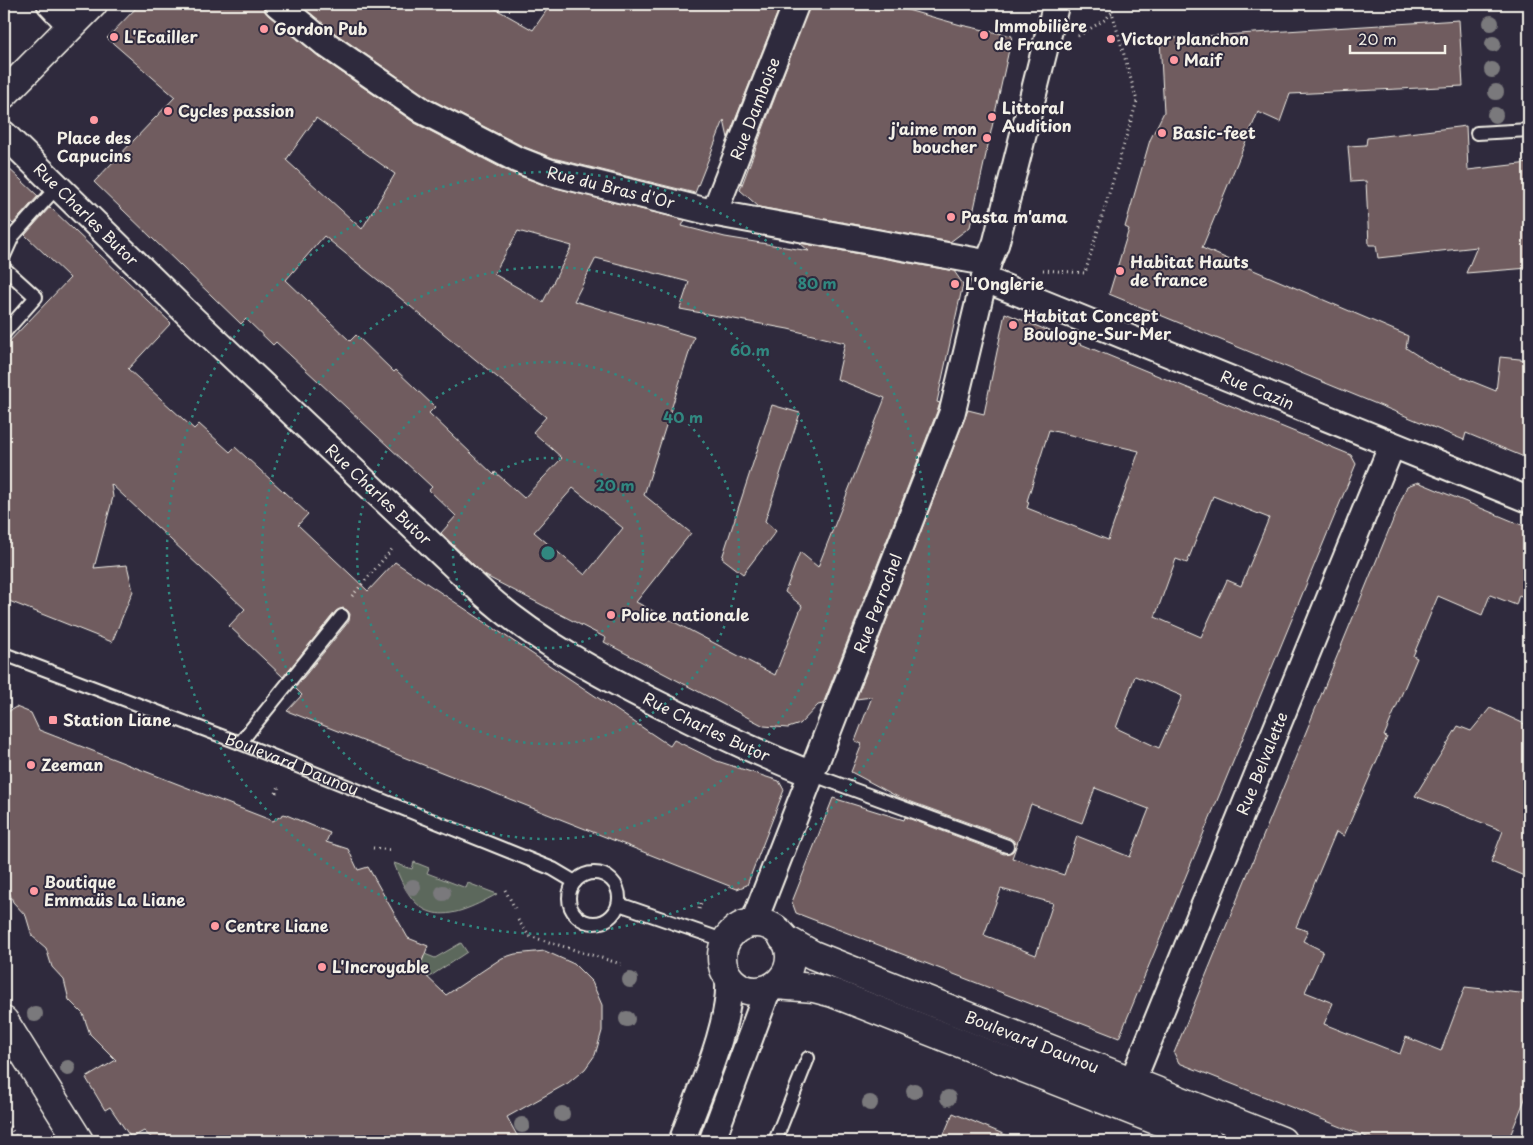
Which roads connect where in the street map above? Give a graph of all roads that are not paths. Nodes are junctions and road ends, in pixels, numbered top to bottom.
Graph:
1 (50, 4) edge
2 (93, 4) edge
3 (277, 4) edge
4 (796, 4) edge
5 (1056, 4) edge
6 (71, 26) junction
7 (4, 94) edge
8 (1529, 130) edge
9 (1477, 133) dead end
10 (4, 134) edge
11 (58, 186) junction
12 (714, 213) junction
13 (4, 256) edge
14 (4, 268) edge
15 (986, 271) junction
16 (4, 332) edge
17 (1392, 445) junction
18 (1529, 500) edge
19 (342, 616) dead end
20 (4, 654) edge
21 (240, 743) junction
22 (812, 774) junction
23 (1008, 846) dead end
24 (575, 882) junction
25 (619, 904) junction
26 (753, 924) junction
27 (783, 938) junction
28 (726, 941) junction
29 (728, 976) junction
30 (772, 987) junction
31 (4, 1020) edge
32 (808, 1058) dead end
33 (1132, 1082) junction
34 (80, 1141) edge
35 (682, 1141) edge
36 (712, 1141) edge
37 (775, 1141) edge
38 (1209, 1141) edge
39 (1282, 1141) edge

1 - 6 street
2 - 6 street
3 - 12 street, Rue du Bras d'Or
4 - 12 street, Rue Damboise
5 - 15 street, Rue Perrochel
6 - 7 street
8 - 9 lane
10 - 11 street, Rue Charles Butor
11 - 13 lane
11 - 22 street, Rue Charles Butor
12 - 15 street, Rue du Bras d'Or
14 - 16 lane
15 - 17 street, Rue Cazin
15 - 22 street, Rue Perrochel
17 - 18 street, Rue Cazin
17 - 33 street, Rue Belvalette
19 - 21 lane
20 - 21 lane, Boulevard Daunou
21 - 24 lane, Boulevard Daunou
22 - 23 lane
22 - 26 street, Rue Perrochel
24 - 25 lane
24 - 25 lane
25 - 28 lane
26 - 27 street
26 - 28 street
27 - 30 street
27 - 33 street, Boulevard Daunou
28 - 29 street
29 - 30 street
29 - 35 street
30 - 36 street
30 - 38 street, Boulevard Daunou
31 - 34 street
32 - 37 lane
33 - 39 street, Boulevard Daunou

